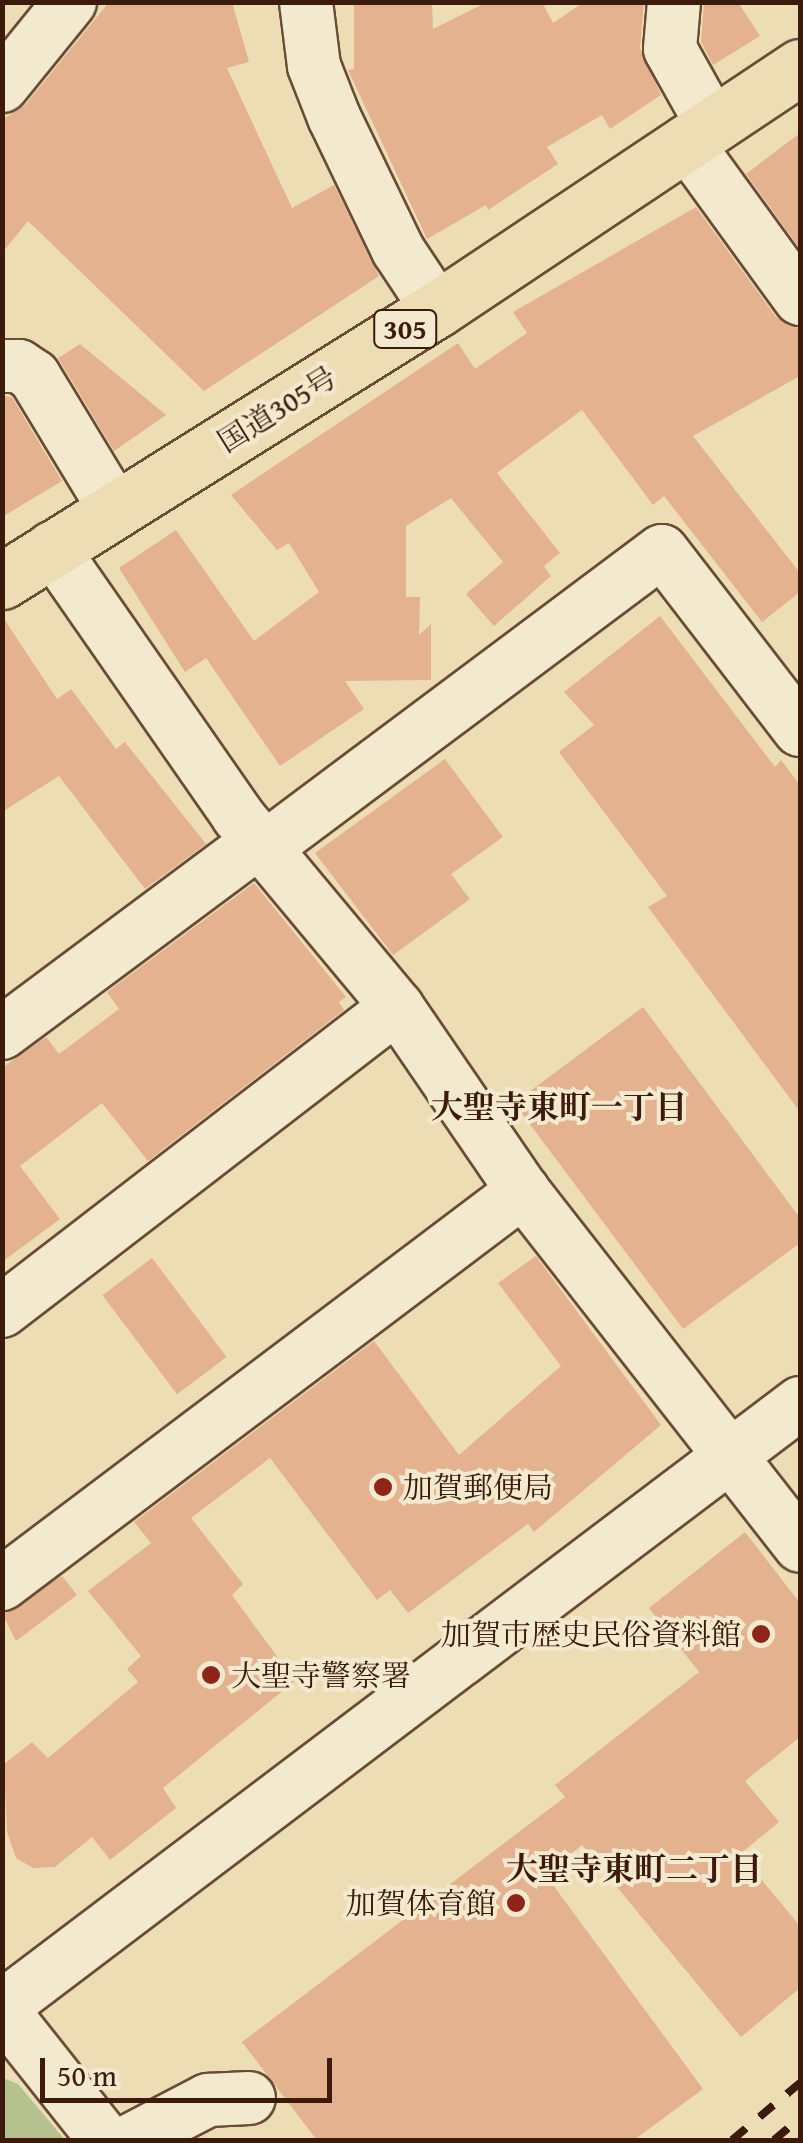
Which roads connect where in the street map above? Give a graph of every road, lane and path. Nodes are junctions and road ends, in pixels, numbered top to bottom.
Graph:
1 (70, 2) edge
2 (306, 2) edge
3 (674, 2) edge
4 (800, 67) edge
5 (2, 86) edge
6 (699, 133) junction
7 (799, 296) edge
8 (438, 309) junction
9 (2, 366) edge
10 (116, 510) junction
11 (52, 548) junction
12 (2, 581) edge
13 (798, 721) edge
14 (263, 844) junction
15 (397, 1007) junction
16 (2, 1033) edge
17 (522, 1191) junction
18 (2, 1312) edge
19 (800, 1403) edge
20 (733, 1455) junction
21 (800, 1546) edge
22 (2, 1584) edge
23 (2, 2008) edge
24 (250, 2098) dead end
25 (105, 2140) edge
26 (131, 2140) edge

1 - 5 street
2 - 8 street
3 - 6 street
4 - 6 highway, 国道305号 / 305
6 - 7 street
6 - 8 highway, 国道305号 / 305
8 - 10 highway, 国道305号 / 305
9 - 10 street
10 - 11 highway, 国道305号 / 305
11 - 12 highway, 国道305号 / 305
11 - 14 street
13 - 14 street
14 - 15 street
14 - 16 street
15 - 17 street
15 - 18 street
17 - 20 street
17 - 22 street
19 - 20 street
20 - 21 street
20 - 23 street
23 - 25 street
24 - 26 street

